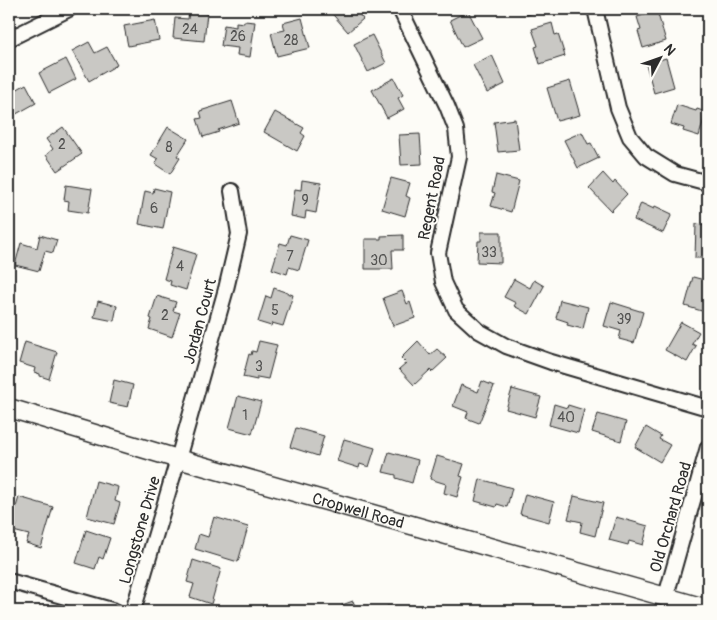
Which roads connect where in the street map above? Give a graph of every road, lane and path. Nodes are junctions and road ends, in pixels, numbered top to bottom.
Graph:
1 (69, 9) edge
2 (400, 9) edge
3 (595, 9) edge
4 (9, 39) edge
5 (708, 183) edge
6 (232, 191) dead end
7 (9, 408) edge
8 (708, 408) edge
9 (708, 447) edge
10 (178, 459) junction
11 (9, 581) edge
12 (666, 596) junction
13 (708, 609) edge
14 (115, 611) edge
15 (134, 611) edge

1 - 4 street
2 - 8 street, Regent Road
3 - 5 street
6 - 10 street, Jordan Court
7 - 10 street, Cropwell Road
9 - 12 street, Old Orchard Road
10 - 12 street, Cropwell Road
10 - 15 street, Longstone Drive
11 - 14 street
12 - 13 street, Cropwell Road

